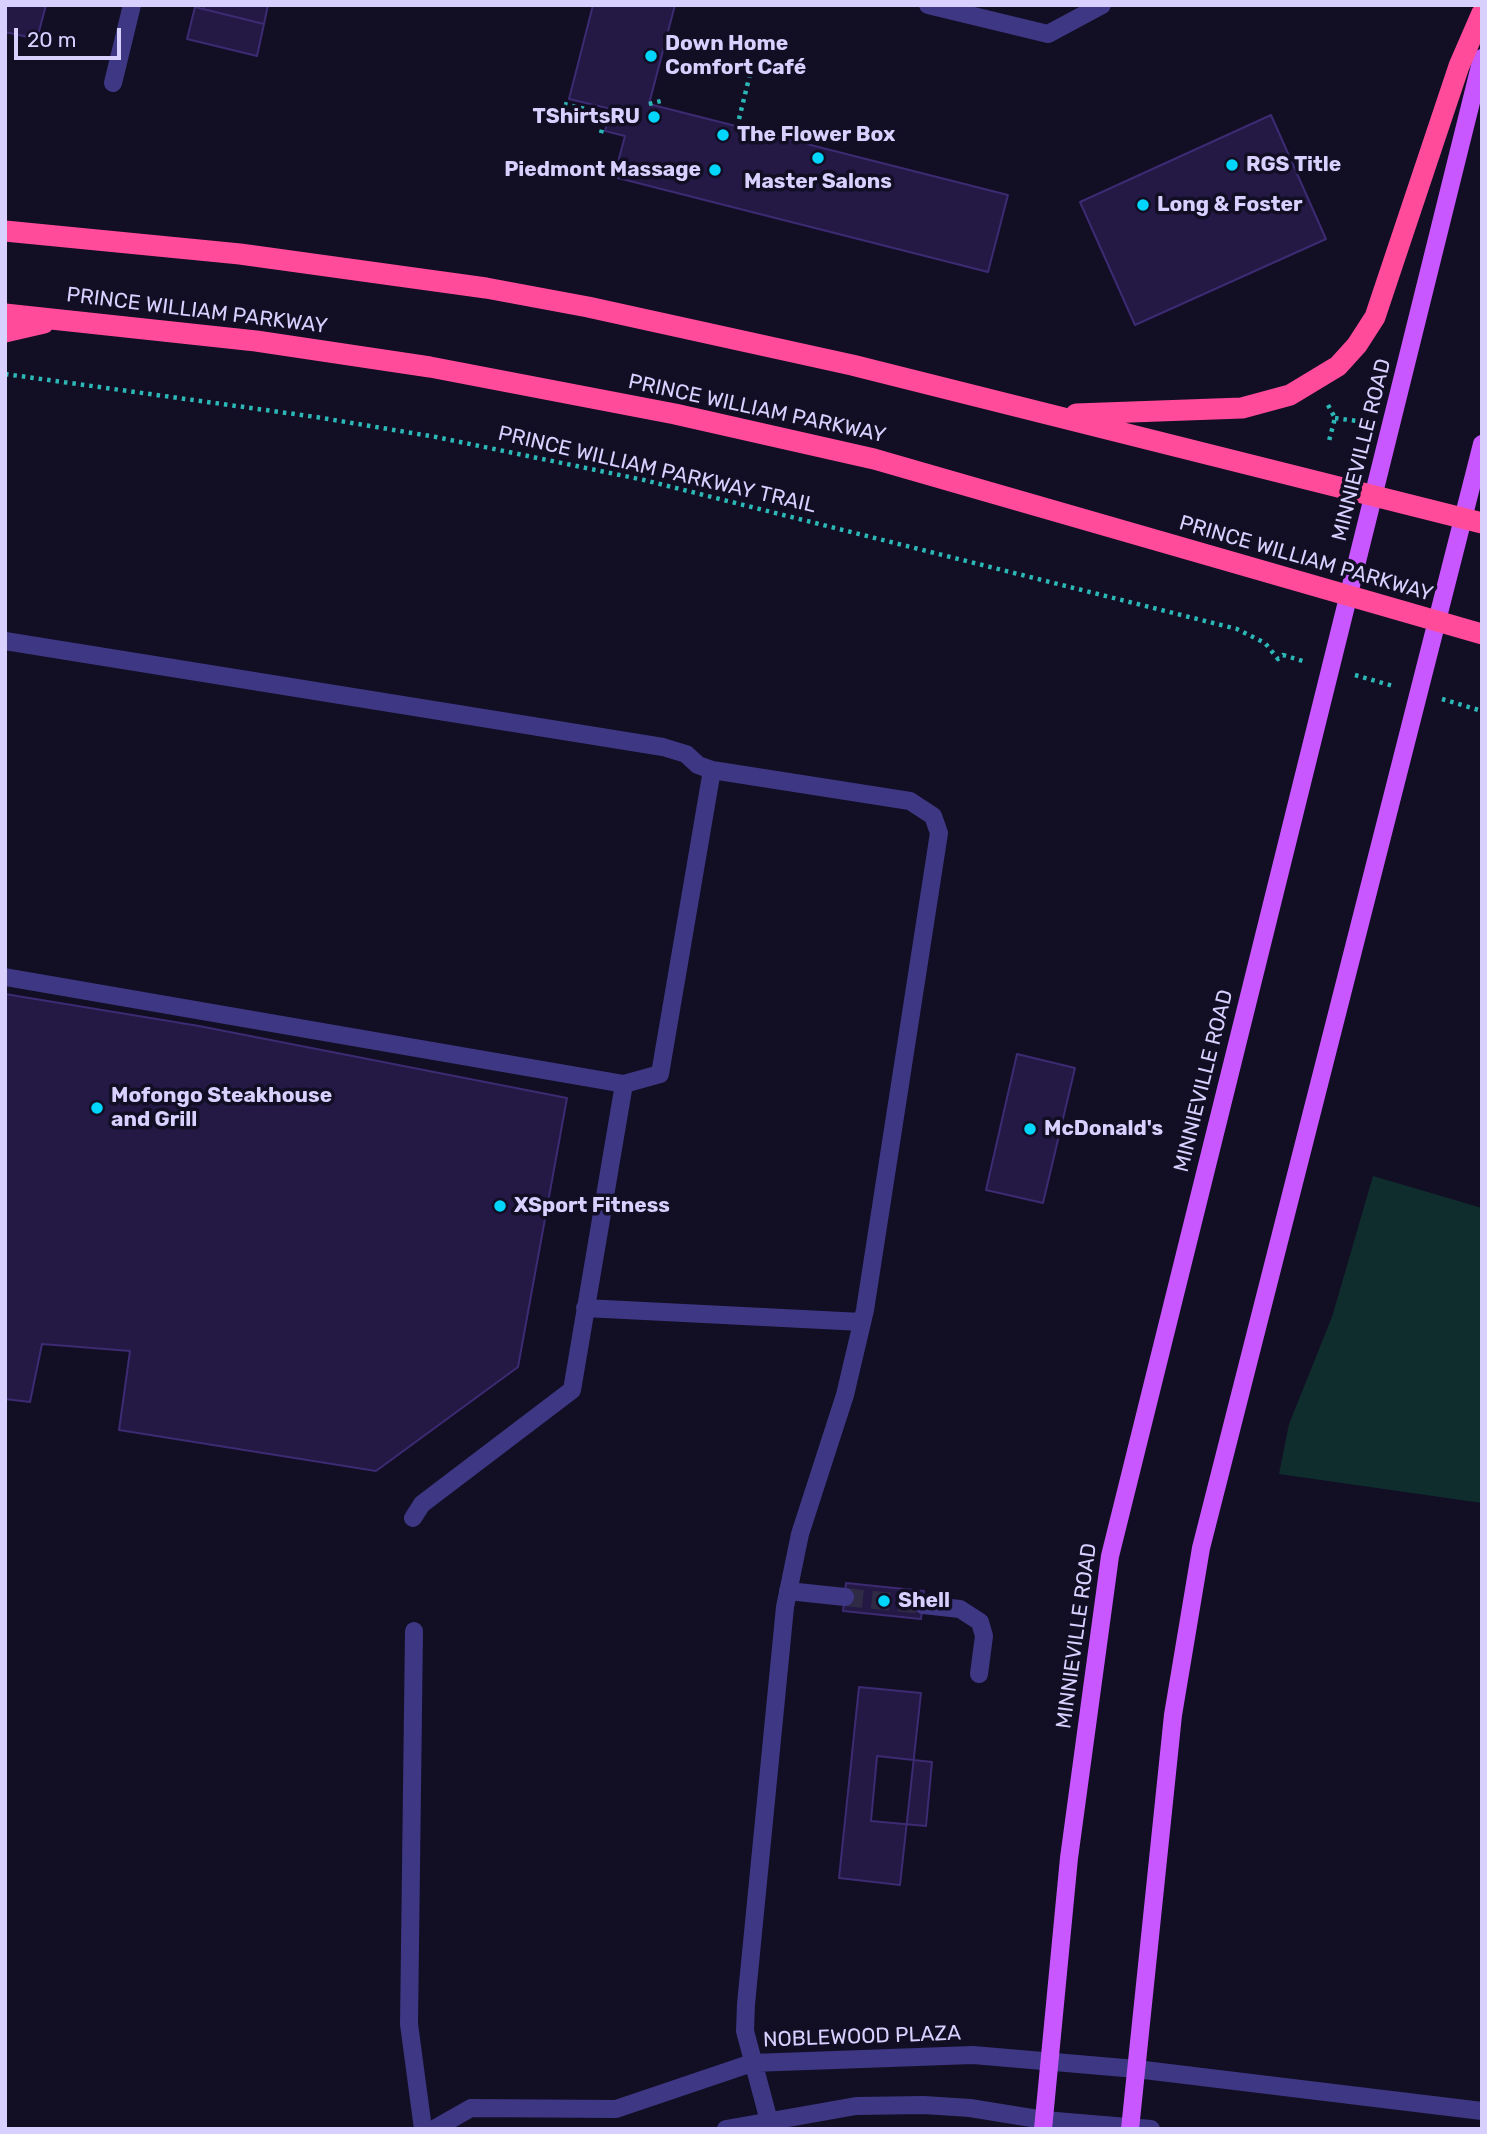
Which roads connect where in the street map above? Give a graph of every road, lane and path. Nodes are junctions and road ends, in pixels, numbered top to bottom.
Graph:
1 (132, 5) edge
2 (928, 5) edge
3 (1102, 5) edge
4 (1482, 13) edge
5 (1482, 58) edge
6 (751, 70) dead end
7 (113, 83) dead end
8 (665, 100) dead end
9 (564, 104) dead end
10 (649, 104) dead end
11 (739, 119) dead end
12 (600, 137) dead end
13 (5, 231) edge
14 (5, 314) edge
15 (62, 318) junction
16 (5, 332) edge
17 (5, 374) edge
18 (1326, 401) dead end
19 (1050, 415) junction
20 (1335, 418) junction
21 (1357, 421) dead end
22 (1329, 441) dead end
23 (1482, 444) edge
24 (1374, 496) junction
25 (1473, 521) edge
26 (1349, 596) junction
27 (1437, 623) junction
28 (1482, 634) edge
29 (5, 641) edge
30 (1283, 655) dead end
31 (712, 770) junction
32 (5, 977) edge
33 (624, 1084) junction
34 (585, 1308) junction
35 (862, 1322) junction
36 (413, 1518) dead end
37 (788, 1591) junction
38 (845, 1597) tunnel mouth
39 (923, 1605) tunnel mouth
40 (414, 1630) dead end
41 (979, 1674) dead end
42 (1050, 2062) junction
43 (752, 2063) junction
44 (1136, 2069) junction
45 (1482, 2111) edge
46 (769, 2121) junction
47 (1044, 2124) edge
48 (1130, 2128) edge
49 (424, 2129) edge
50 (434, 2129) edge
51 (726, 2129) edge
52 (1151, 2129) edge

1 - 7 street
2 - 3 street
4 - 19 highway
5 - 24 main road, MINNIEVILLE ROAD
6 - 11 path
8 - 10 path
9 - 12 path
13 - 19 highway
14 - 15 highway, PRINCE WILLIAM PARKWAY
15 - 16 highway
15 - 26 highway, PRINCE WILLIAM PARKWAY
17 - 30 path, PRINCE WILLIAM PARKWAY TRAIL
18 - 20 path
19 - 24 highway
20 - 21 path
20 - 22 path
23 - 25 main road
24 - 25 highway
24 - 26 main road, MINNIEVILLE ROAD
25 - 27 main road
26 - 27 highway, PRINCE WILLIAM PARKWAY
26 - 42 main road, MINNIEVILLE ROAD
27 - 28 highway, PRINCE WILLIAM PARKWAY
27 - 44 main road
29 - 31 street
31 - 33 street
31 - 35 street
32 - 33 street
33 - 34 street
34 - 35 street
34 - 36 street
35 - 37 street
37 - 38 street
37 - 43 street
39 - 41 street
40 - 49 street
42 - 43 street, NOBLEWOOD PLAZA
42 - 44 street, NOBLEWOOD PLAZA
42 - 47 main road, MINNIEVILLE ROAD
43 - 46 street
43 - 50 street, NOBLEWOOD PLAZA
44 - 45 street, NOBLEWOOD PLAZA
44 - 48 main road
46 - 47 street
46 - 51 street
47 - 48 street
48 - 52 street

